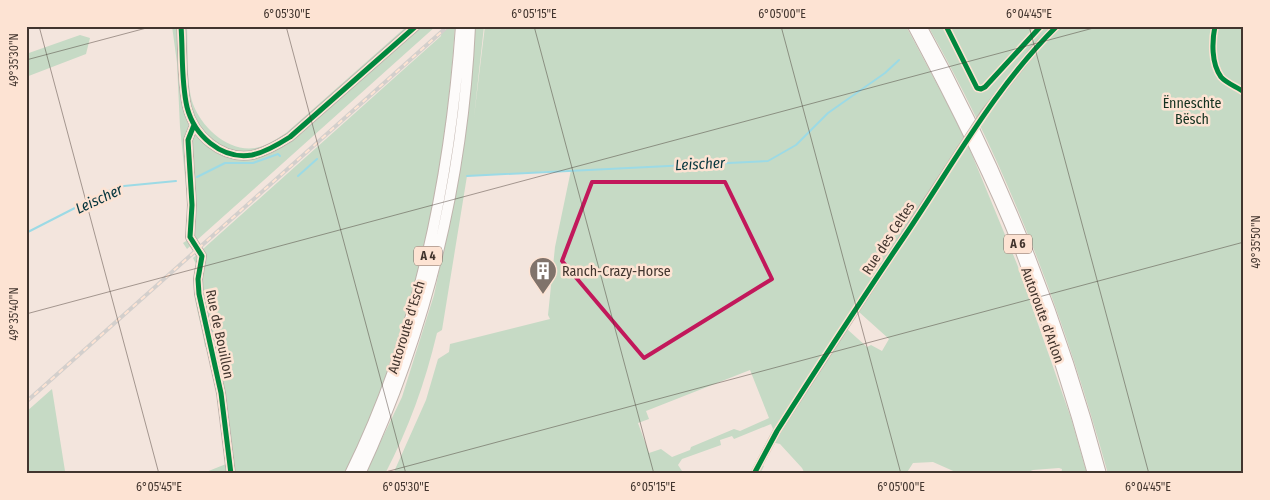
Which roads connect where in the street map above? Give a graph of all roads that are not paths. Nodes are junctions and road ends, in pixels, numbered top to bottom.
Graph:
1 (181, 26) edge
2 (416, 26) edge
3 (461, 26) edge
4 (470, 26) edge
5 (912, 26) edge
6 (921, 26) edge
7 (1057, 26) edge
8 (194, 125) junction
9 (231, 474) edge
10 (350, 474) edge
11 (360, 474) edge
12 (754, 474) edge
13 (1093, 474) edge
14 (1101, 474) edge

1 - 8 main road
2 - 8 main road
3 - 10 highway, Autoroute d'Esch / A 4
4 - 11 highway, Autoroute d'Esch / A 4
5 - 13 highway, Autoroute d'Arlon / A 6
6 - 14 highway, Autoroute d'Arlon / A 6
7 - 12 street, Rue des Celtes, bridge
8 - 9 main road, Rue de Bouillon

